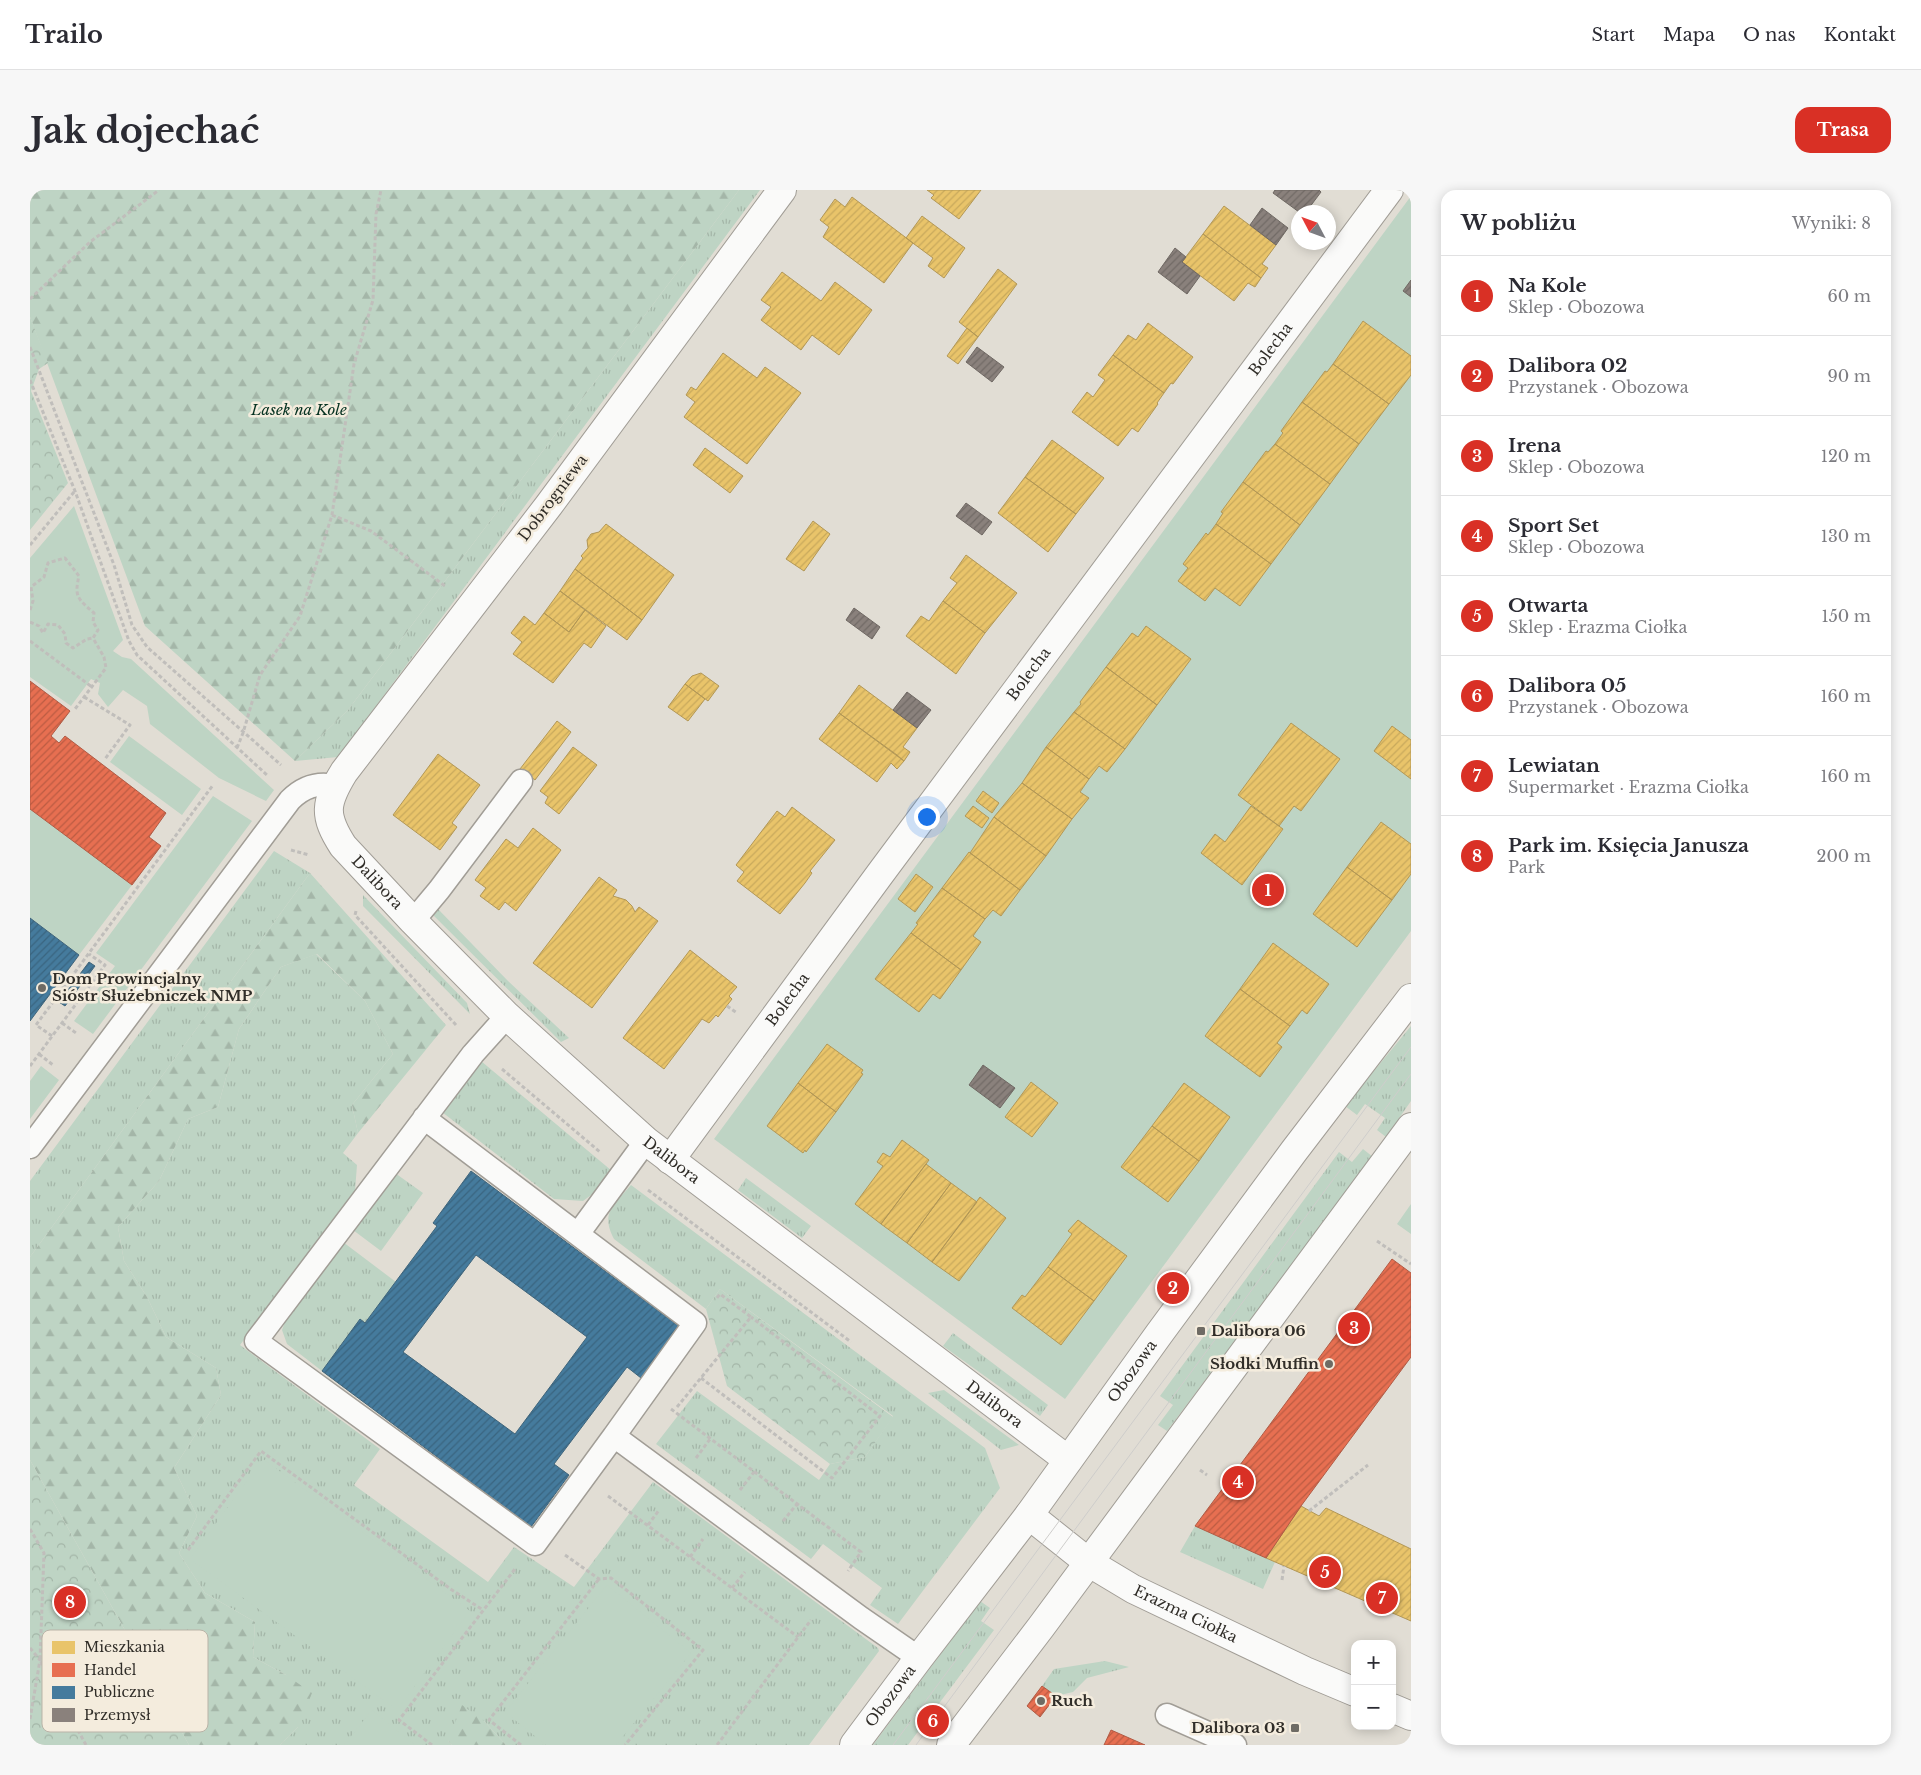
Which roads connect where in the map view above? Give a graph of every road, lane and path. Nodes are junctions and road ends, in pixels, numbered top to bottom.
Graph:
1 (159, 190) edge
2 (381, 190) edge
3 (782, 190) edge
4 (1389, 190) edge
5 (30, 299) edge
6 (30, 347) edge
7 (30, 380) edge
8 (75, 491) junction
9 (332, 515) junction
10 (30, 545) edge
11 (472, 606) junction
12 (30, 610) edge
13 (30, 622) edge
14 (93, 638) junction
15 (30, 642) edge
16 (92, 687) junction
17 (84, 697) junction
18 (75, 709) dead end
19 (243, 733) junction
20 (237, 748) junction
21 (105, 759) dead end
22 (281, 766) dead end
23 (270, 778) dead end
24 (521, 781) dead end
25 (213, 785) dead end
26 (331, 797) junction
27 (413, 921) junction
28 (89, 954) junction
29 (1411, 998) edge
30 (507, 1016) junction
31 (52, 1036) junction
32 (30, 1066) edge
33 (424, 1118) junction
34 (1411, 1128) edge
35 (646, 1141) junction
36 (30, 1147) edge
37 (670, 1160) junction
38 (578, 1234) junction
39 (1377, 1240) dead end
40 (1411, 1264) edge
41 (751, 1317) dead end
42 (701, 1378) dead end
43 (614, 1436) junction
44 (1068, 1460) junction
45 (1368, 1465) dead end
46 (583, 1478) junction
47 (1309, 1511) dead end
48 (1029, 1515) junction
49 (30, 1529) edge
50 (537, 1541) junction
51 (188, 1550) dead end
52 (1088, 1562) junction
53 (1284, 1566) dead end
54 (598, 1579) junction
55 (1282, 1580) dead end
56 (483, 1610) junction
57 (798, 1637) dead end
58 (30, 1648) edge
59 (918, 1658) junction
60 (40, 1660) junction
61 (42, 1664) edge
62 (1351, 1690) edge
63 (1396, 1710) edge
64 (1167, 1715) dead end
65 (1411, 1716) edge
66 (30, 1719) edge
67 (79, 1732) edge
68 (86, 1745) edge
69 (432, 1745) edge
70 (521, 1745) edge
71 (625, 1745) edge
72 (854, 1745) edge
73 (951, 1745) edge
74 (1236, 1745) edge

1 - 5 path
2 - 9 path
3 - 11 street, Dobrogniewa
4 - 37 street, Bolecha
6 - 19 path
7 - 8 path
8 - 10 path
8 - 20 path
9 - 11 path
9 - 19 path
11 - 26 street, Dobrogniewa
12 - 14 path
13 - 14 path
14 - 16 path
15 - 16 path
16 - 17 path
17 - 18 path
17 - 21 path
19 - 20 path
19 - 22 path
20 - 23 path
24 - 27 lane
25 - 28 path
26 - 27 street, Dalibora
26 - 36 lane
27 - 30 street, Dalibora
28 - 31 path
28 - 31 path
29 - 44 street, Obozowa
30 - 33 lane
30 - 35 street, Dalibora
31 - 32 path
33 - 38 lane
33 - 50 lane
34 - 52 street
35 - 37 street, Dalibora
35 - 38 lane
37 - 44 street, Dalibora
38 - 43 lane
39 - 40 path
41 - 42 path
43 - 46 lane
43 - 59 lane
44 - 48 street, Obozowa
45 - 47 path
46 - 50 lane
46 - 57 path
48 - 52 street, Erazma Ciołka
48 - 59 street, Obozowa
49 - 60 path
50 - 54 path
50 - 56 path
51 - 56 path
52 - 62 street, Erazma Ciołka
52 - 73 street
53 - 55 path
54 - 70 path
54 - 71 path
56 - 69 path
58 - 60 path
59 - 72 street, Obozowa
60 - 61 path
60 - 66 path
63 - 65 street
64 - 74 lane
67 - 68 path

